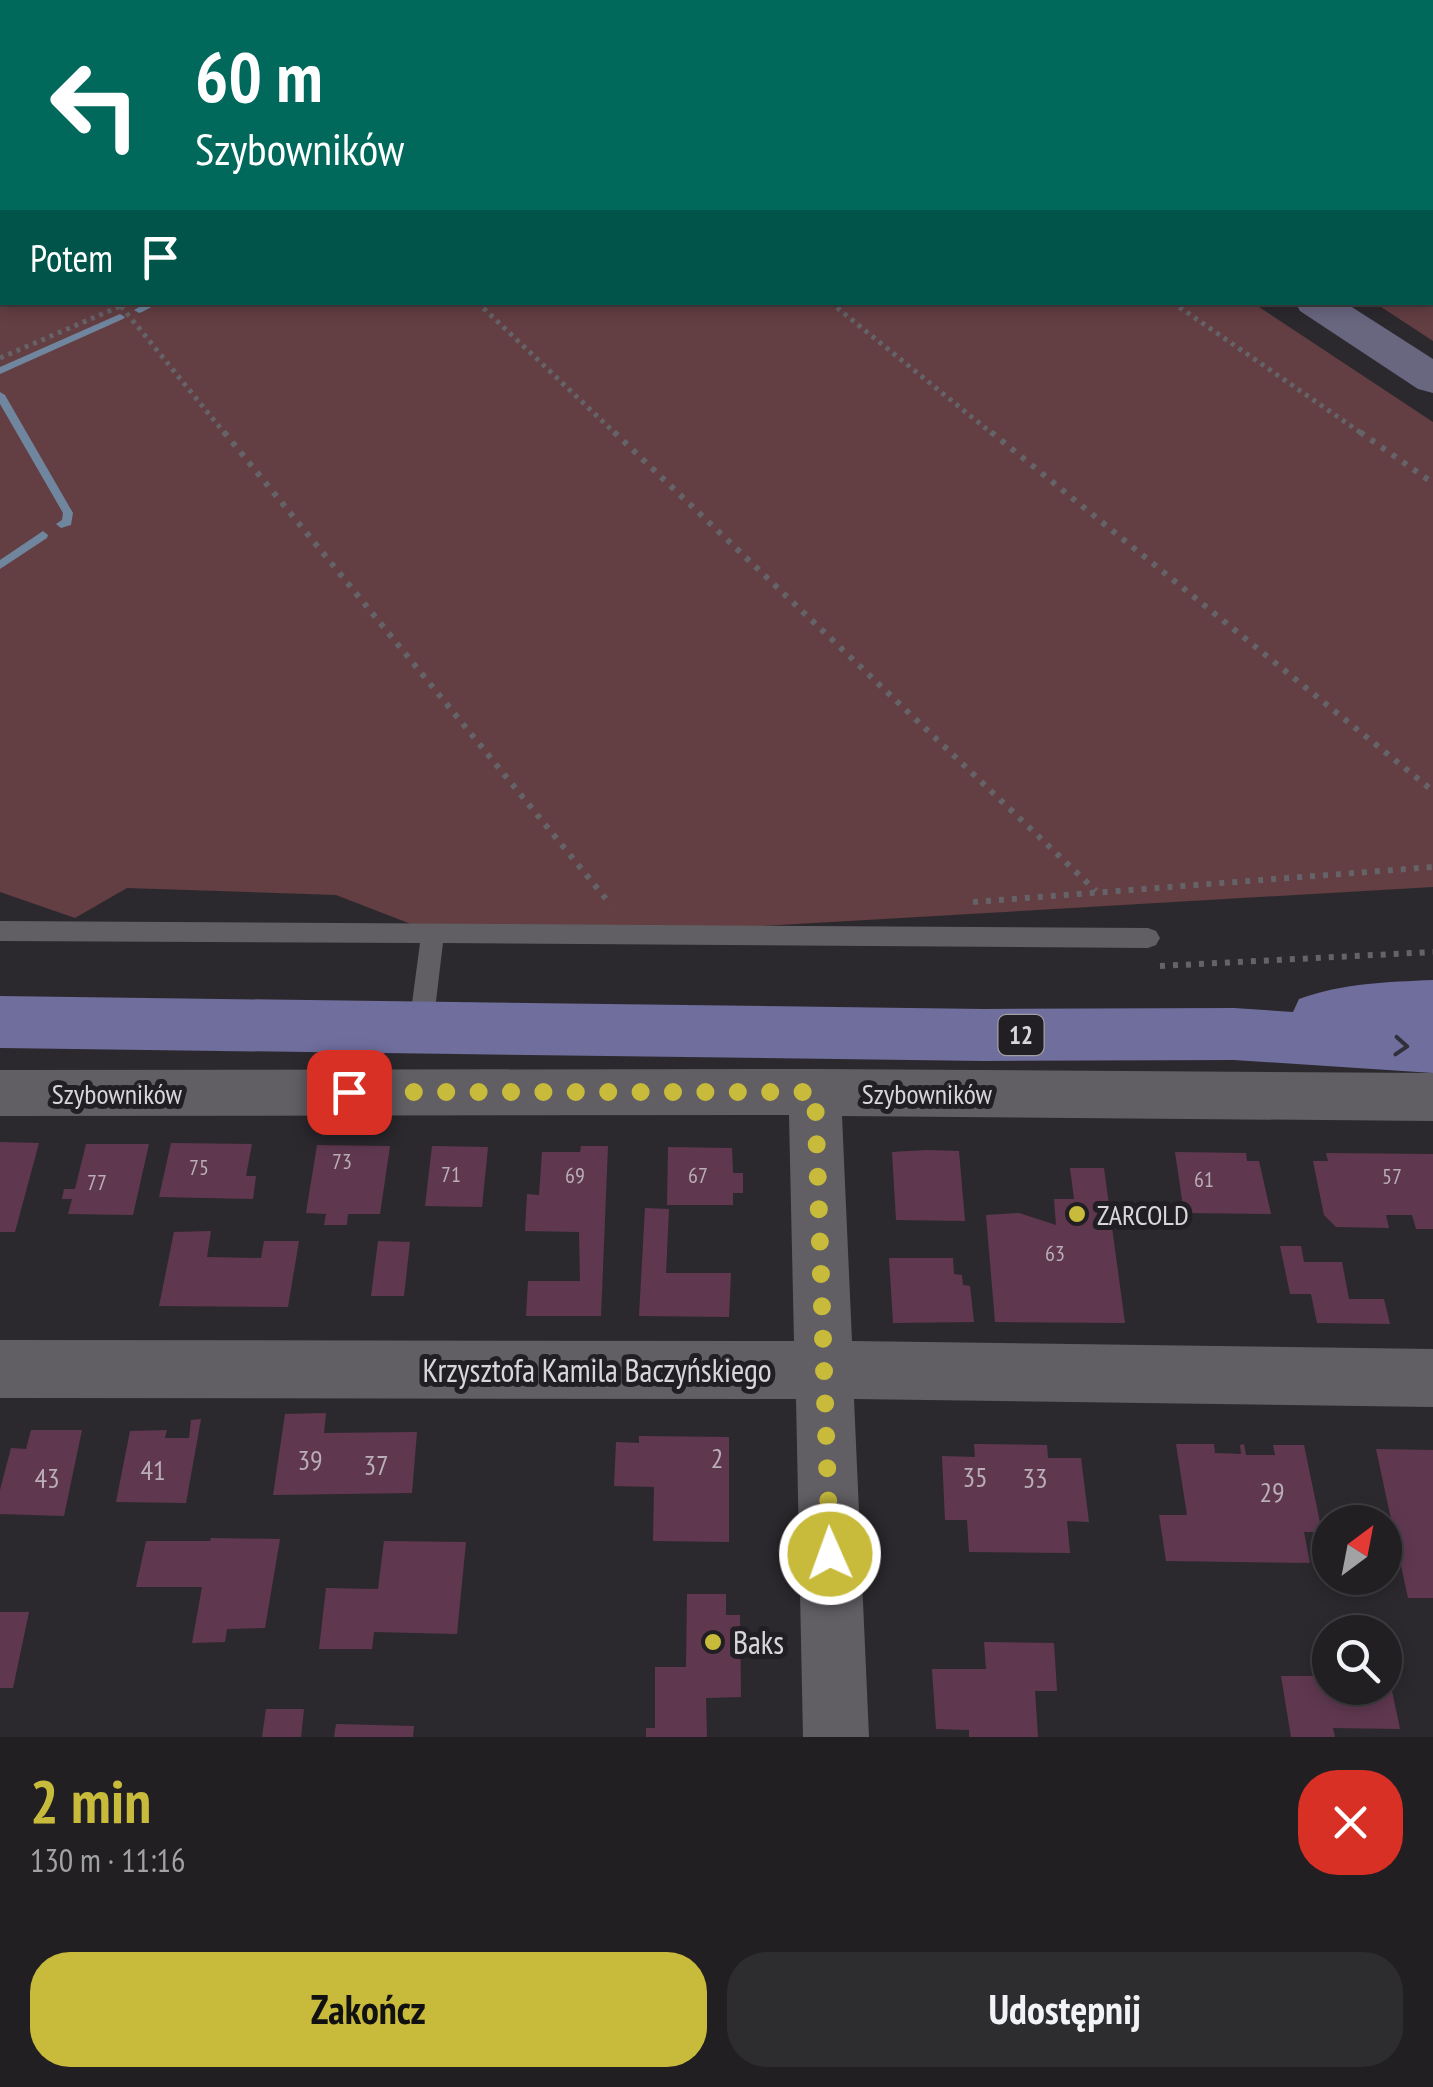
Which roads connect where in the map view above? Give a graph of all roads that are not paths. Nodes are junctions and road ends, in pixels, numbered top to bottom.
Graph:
1 (1321, 305) edge
2 (1433, 379) edge
3 (0, 931) edge
4 (433, 934) junction
5 (1148, 938) dead end
6 (1433, 1005) edge
7 (0, 1022) edge
8 (421, 1026) junction
9 (1234, 1034) junction
10 (1433, 1048) edge
11 (815, 1092) junction
12 (0, 1093) edge
13 (1433, 1097) edge
14 (0, 1369) edge
15 (823, 1370) junction
16 (1433, 1378) edge
17 (836, 1737) edge

1 - 2 street
3 - 4 lane
4 - 5 lane
4 - 8 lane
6 - 9 main road, Szybowników / 12
7 - 8 main road, Szybowników / 12
8 - 9 main road, Szybowników / 12
9 -> 10 main road, Szybowników / 12
11 - 12 street, Szybowników
11 - 13 street, Szybowników
11 - 15 street
14 - 15 street, Krzysztofa Kamila Baczyńskiego
15 - 16 street, Krzysztofa Kamila Baczyńskiego
15 - 17 street

